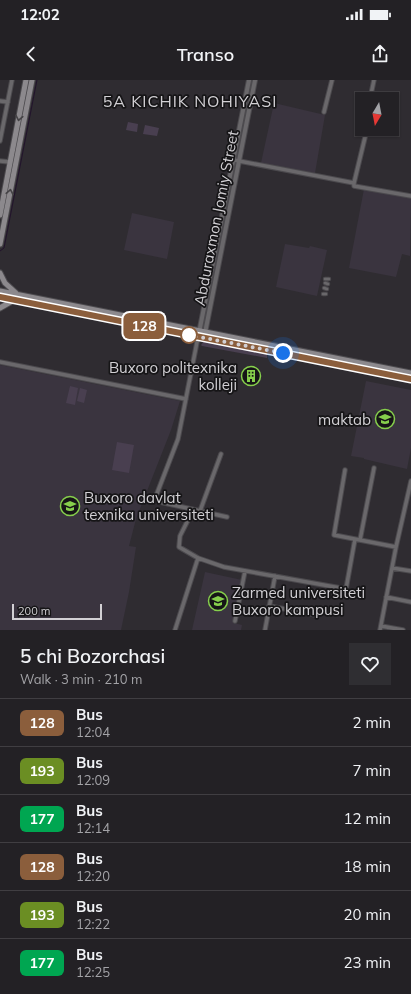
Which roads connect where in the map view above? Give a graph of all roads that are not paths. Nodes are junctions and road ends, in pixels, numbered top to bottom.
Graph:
1 (12, 80) edge
2 (26, 80) edge
3 (32, 80) edge
4 (249, 80) edge
5 (255, 80) edge
6 (332, 80) edge
7 (374, 80) edge
8 (371, 92) edge
9 (0, 101) edge
10 (8, 102) junction
11 (324, 112) dead end
12 (364, 136) edge
13 (0, 141) edge
14 (234, 160) junction
15 (0, 161) edge
16 (239, 161) junction
17 (10, 162) junction
18 (354, 183) junction
19 (411, 196) edge
20 (0, 215) edge
21 (0, 244) edge
22 (0, 273) edge
23 (326, 278) dead end
24 (329, 279) dead end
25 (325, 283) dead end
26 (328, 284) dead end
27 (324, 288) dead end
28 (328, 289) dead end
29 (0, 291) edge
30 (323, 294) dead end
31 (326, 294) dead end
32 (0, 297) edge
33 (16, 297) junction
34 (0, 308) edge
35 (199, 330) junction
36 (205, 332) junction
37 (198, 336) junction
38 (204, 338) junction
39 (0, 362) edge
40 (411, 373) edge
41 (411, 379) edge
42 (186, 399) junction
43 (220, 454) dead end
44 (374, 468) dead end
45 (345, 470) dead end
46 (411, 481) edge
47 (410, 492) edge
48 (193, 510) junction
49 (200, 511) junction
50 (227, 517) dead end
51 (355, 539) junction
52 (360, 540) junction
53 (396, 547) junction
54 (198, 558) junction
55 (392, 568) junction
56 (245, 571) junction
57 (411, 571) edge
58 (275, 576) junction
59 (386, 597) junction
60 (411, 602) edge
61 (269, 606) junction
62 (316, 615) dead end
63 (234, 621) dead end
64 (381, 628) edge
65 (175, 630) edge
66 (265, 630) edge
67 (403, 630) edge

1 - 10 street
2 -> 17 main road
21 -> 3 main road
4 - 14 street, Abduraxmon Jomiy Street
5 - 16 street, Abduraxmon Jomiy Street
6 - 11 street
7 - 8 street
9 - 10 street
10 - 13 street
12 - 18 street
14 - 16 street
14 - 35 street, Abduraxmon Jomiy Street
15 - 17 street
16 - 18 street
16 - 36 street, Abduraxmon Jomiy Street
17 - 20 main road
18 - 19 street
22 - 33 main road
23 - 24 street
25 - 26 street
27 - 28 street
29 - 33 main road
30 - 31 street
32 - 33 main road
33 - 34 main road
33 - 35 main road
33 - 37 main road
35 - 36 main road
35 - 37 street, Abduraxmon Jomiy Street
36 - 38 street, Abduraxmon Jomiy Street
36 - 40 main road
37 - 38 main road
37 - 42 street
38 - 41 main road
39 - 42 street
42 - 48 street
43 - 49 street
44 - 52 street
45 - 51 street
46 - 47 street
47 - 53 street
48 - 49 street
48 - 54 street
49 - 50 street
51 - 52 street
51 - 58 street
52 - 53 street
53 - 55 street
54 - 56 street
54 - 65 street
55 - 57 street
55 - 59 street
56 - 58 street
56 - 63 street
58 - 61 street
59 - 60 street
59 - 64 street
61 - 62 street
61 - 66 street
64 - 67 street

